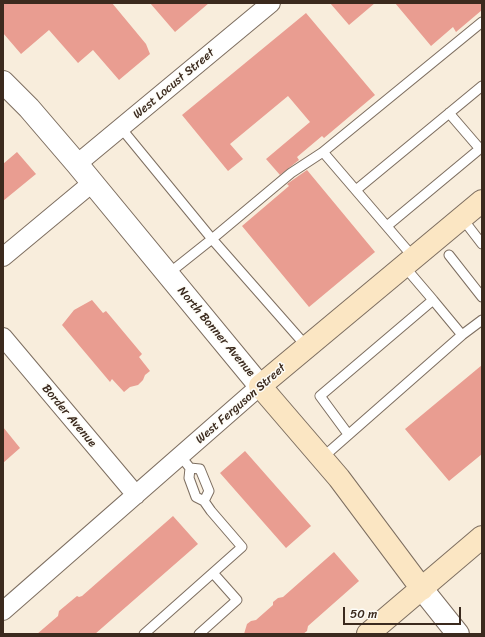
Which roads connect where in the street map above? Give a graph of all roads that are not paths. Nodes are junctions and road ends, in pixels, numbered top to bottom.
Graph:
1 (270, 3) edge
2 (482, 22) edge
3 (3, 82) edge
4 (482, 86) edge
5 (448, 113) junction
6 (121, 128) junction
7 (481, 148) edge
8 (323, 152) junction
9 (77, 164) junction
10 (92, 183) junction
11 (356, 190) junction
12 (482, 201) edge
13 (462, 218) junction
14 (387, 226) junction
15 (212, 239) junction
16 (482, 244) edge
17 (449, 255) dead end
18 (3, 257) edge
19 (409, 262) junction
20 (167, 274) junction
21 (482, 297) edge
22 (433, 300) junction
23 (482, 320) edge
24 (462, 335) junction
25 (3, 337) edge
26 (307, 347) junction
27 (260, 386) junction
28 (348, 434) junction
29 (322, 458) junction
30 (185, 462) junction
31 (136, 495) junction
32 (204, 501) junction
33 (482, 537) edge
34 (213, 573) junction
35 (422, 589) junction
36 (3, 612) edge
37 (144, 634) edge
38 (199, 634) edge
39 (368, 634) edge
40 (458, 634) edge

1 - 6 street, West Locust Street
2 - 8 lane
3 - 9 street, North Bonner Avenue
4 - 5 lane
5 - 7 lane
5 - 11 lane
6 - 9 street, West Locust Street
6 - 15 lane
7 - 14 lane
8 - 11 lane
8 - 15 lane
9 - 10 street, North Bonner Avenue
10 - 18 street
10 - 20 street, North Bonner Avenue
11 - 14 lane
12 - 13 main road, West Ferguson Street
13 - 16 lane
13 - 19 main road, West Ferguson Street
14 - 19 lane
15 - 20 lane
15 - 26 lane
17 - 21 lane
19 - 22 lane
19 - 26 main road, West Ferguson Street
20 - 27 street, North Bonner Avenue
22 - 24 lane
22 - 28 lane
23 - 24 lane
24 - 28 lane
25 - 31 street, Border Avenue
26 - 27 main road, West Ferguson Street
27 - 29 main road, North Bonner Avenue
27 - 30 street, West Ferguson Street
28 - 29 lane
29 - 35 main road, North Bonner Avenue
30 - 31 street, West Ferguson Street
30 - 32 lane
30 - 32 lane
31 - 36 street, West Ferguson Street
32 - 34 lane
33 - 35 main road
34 - 37 lane
34 - 38 lane
35 - 39 main road
35 - 40 street

